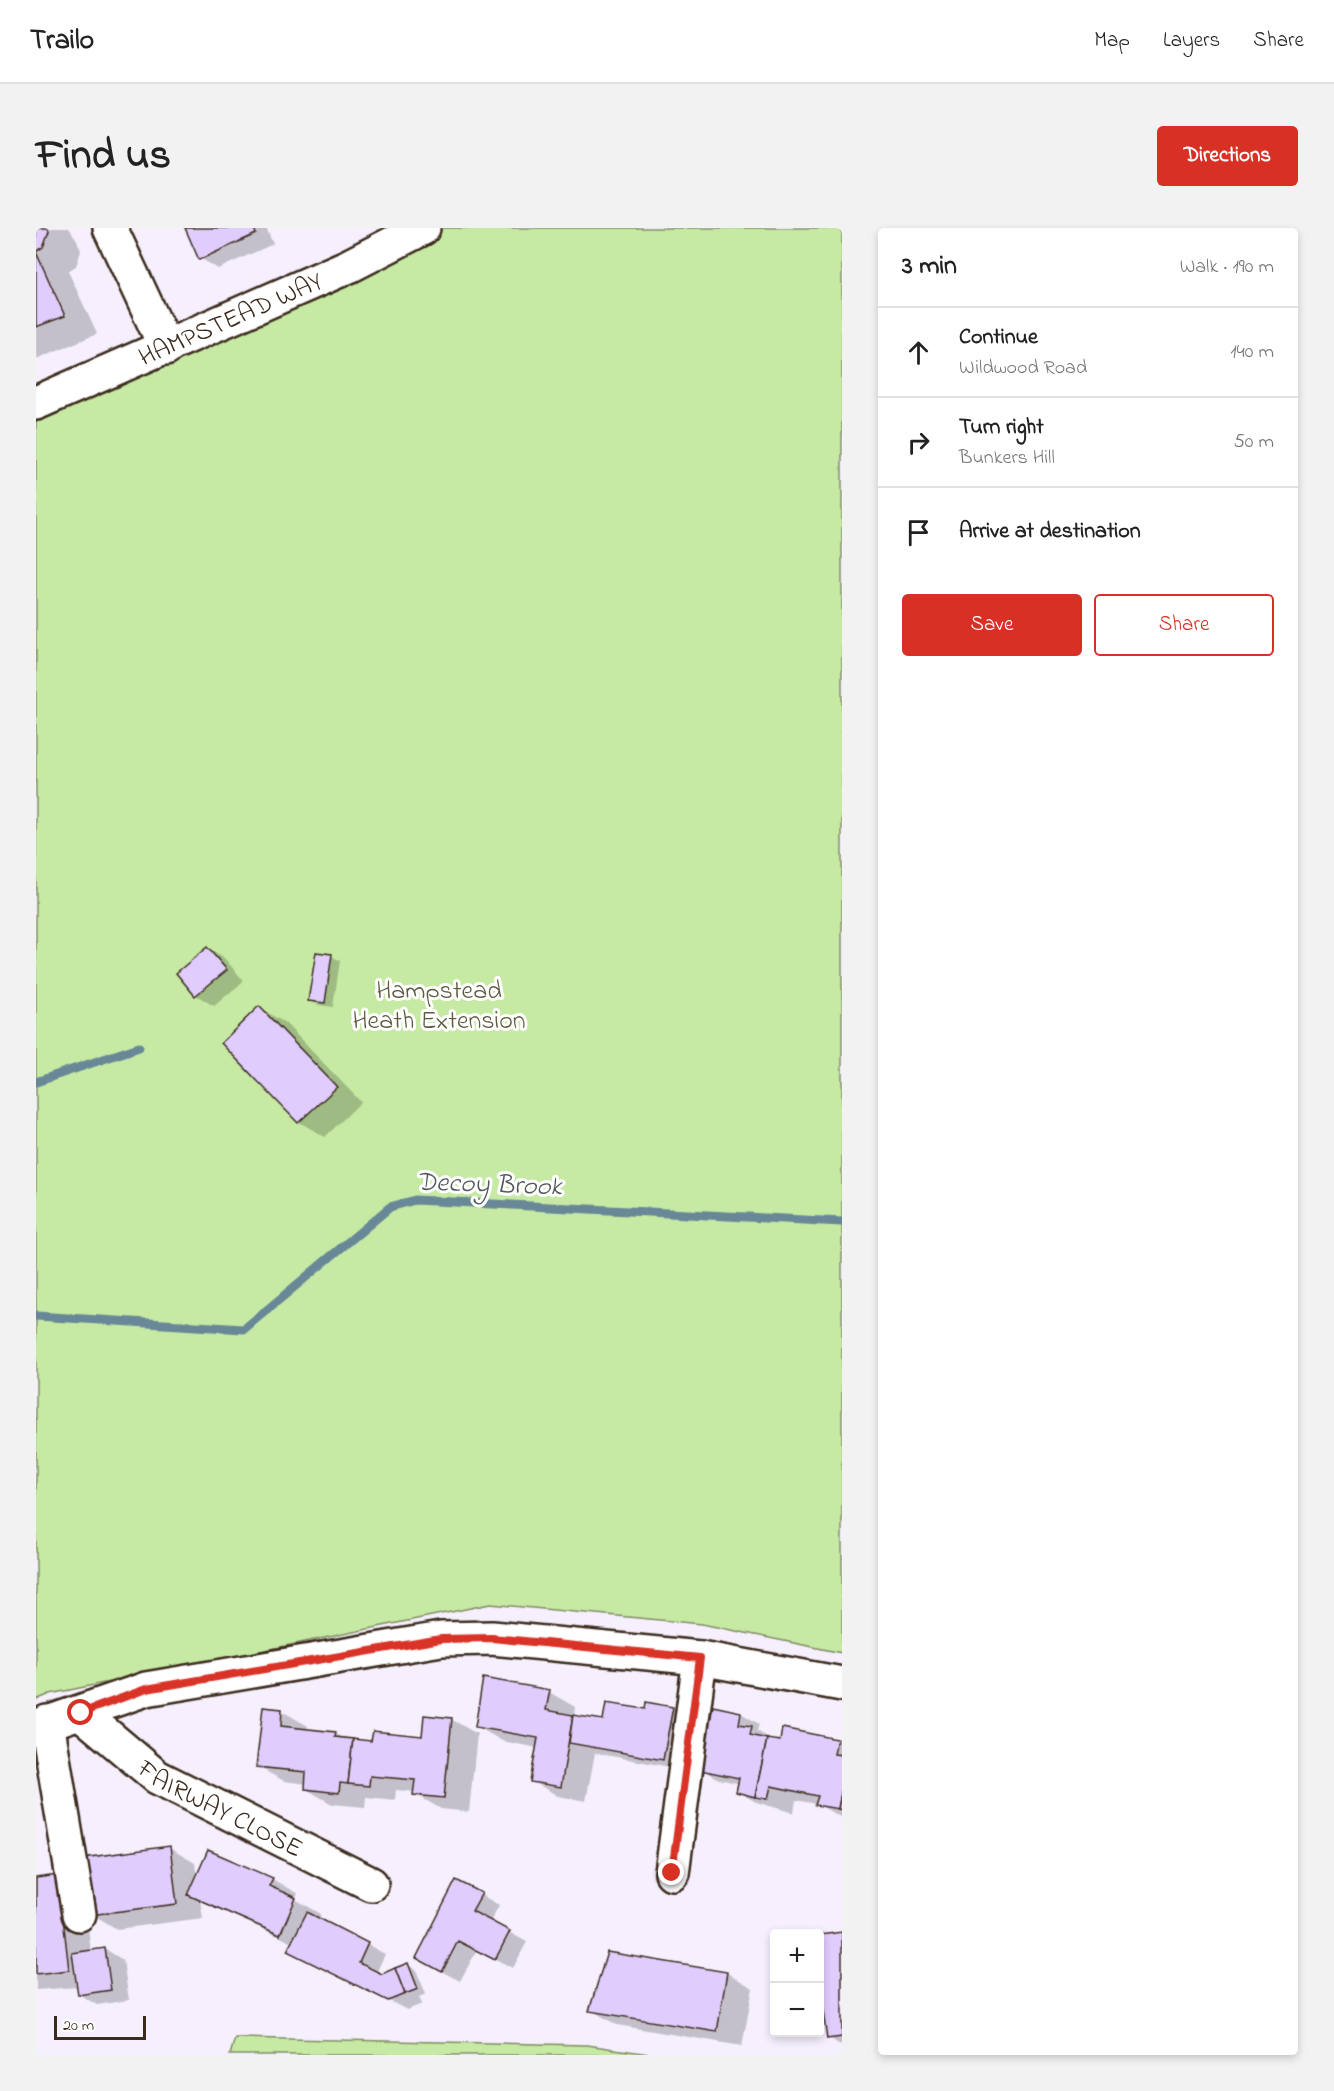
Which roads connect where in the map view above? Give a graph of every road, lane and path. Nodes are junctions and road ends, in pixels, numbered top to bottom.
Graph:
1 (110, 228) edge
2 (423, 228) edge
3 (166, 348) junction
4 (36, 404) edge
5 (700, 1658) junction
6 (842, 1684) edge
7 (81, 1713) junction
8 (41, 1725) edge
9 (672, 1873) dead end
10 (371, 1884) dead end
11 (79, 1914) dead end

1 - 3 street
2 - 3 street, HAMPSTEAD WAY
3 - 4 street, HAMPSTEAD WAY
5 - 6 street
5 - 7 street
5 - 9 street
7 - 8 street
7 - 10 street, FAIRWAY CLOSE
8 - 11 street

